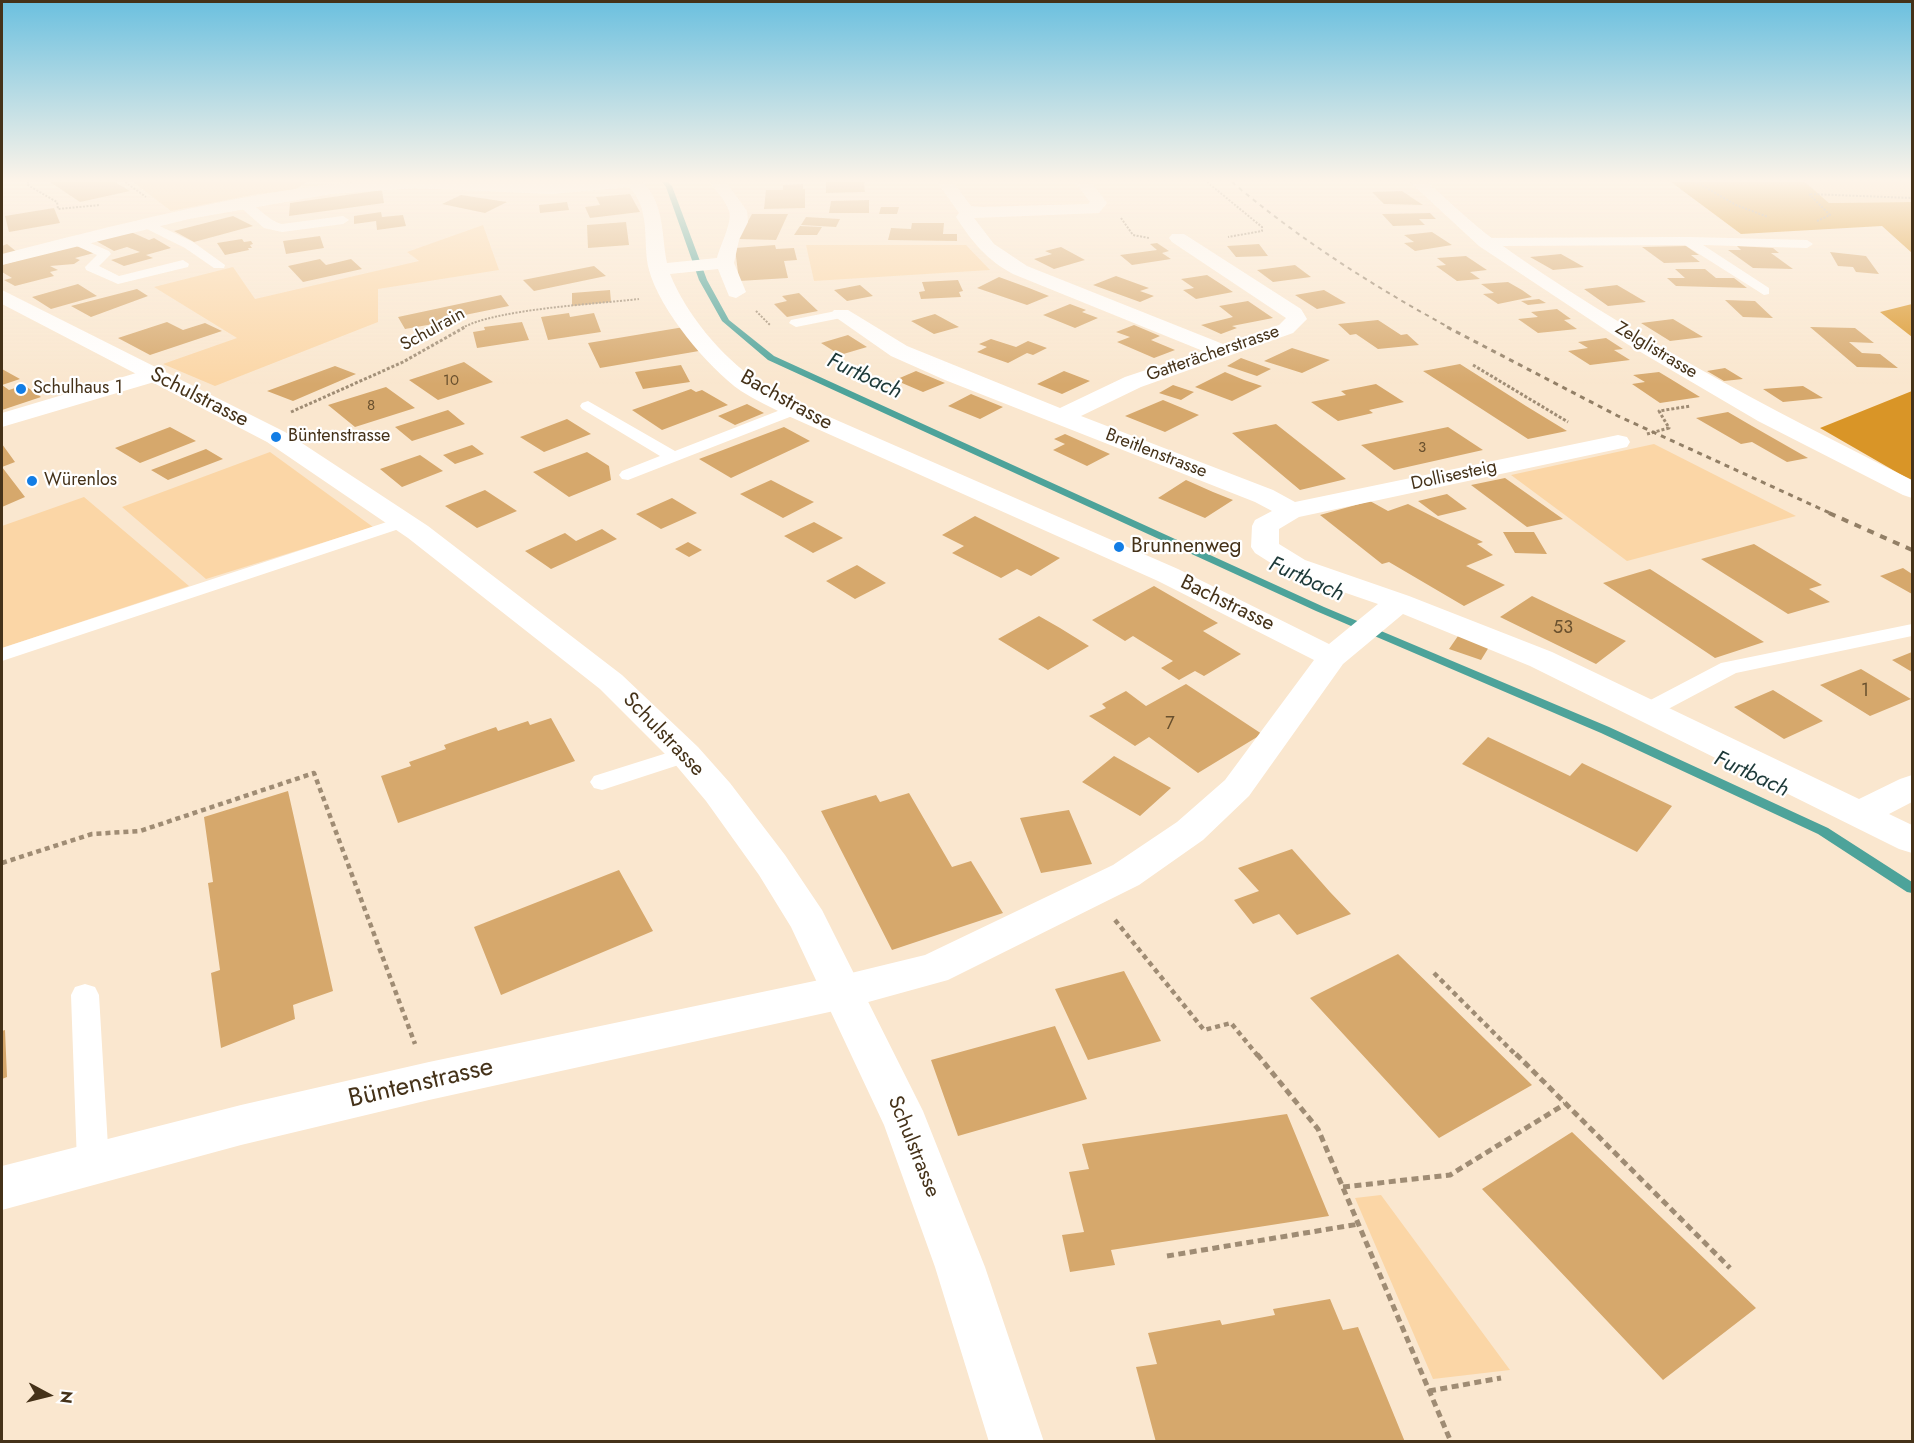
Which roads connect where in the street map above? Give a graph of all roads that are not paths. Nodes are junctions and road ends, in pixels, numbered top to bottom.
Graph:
1 (44, 249) edge
2 (95, 249) edge
3 (196, 249) edge
4 (662, 249) edge
5 (726, 249) edge
6 (985, 249) edge
7 (1196, 249) edge
8 (1496, 249) edge
9 (1701, 249) edge
10 (2, 260) edge
11 (720, 263) junction
12 (183, 264) dead end
13 (219, 265) dead end
14 (667, 268) junction
15 (1764, 291) dead end
16 (736, 292) road end
17 (2, 296) edge
18 (841, 314) joint
19 (796, 323) road end
20 (1220, 351) junction
21 (153, 375) junction
22 (588, 406) dead end
23 (794, 410) junction
24 (1061, 417) junction
25 (2, 420) edge
26 (1611, 443) road end
27 (673, 456) junction
28 (628, 475) dead end
29 (1912, 490) edge
30 (1291, 511) junction
31 (402, 522) junction
32 (1394, 607) junction
33 (1912, 630) edge
34 (1341, 649) junction
35 (2, 655) edge
36 (1647, 711) junction
37 (686, 755) junction
38 (602, 782) dead end
39 (1912, 787) edge
40 (1861, 813) junction
41 (1912, 840) edge
42 (843, 992) junction
43 (85, 995) dead end
44 (93, 1163) junction
45 (2, 1188) edge
46 (1017, 1442) edge

1 - 10 street
2 - 12 lane
3 - 13 lane
4 - 14 street, Bachstrasse
5 - 11 street
6 - 20 street
7 - 20 street, Gatterächerstrasse
8 - 29 street, Zelglistrasse
9 - 15 lane
11 - 14 street
11 - 16 street
14 - 23 street, Bachstrasse
17 - 21 street, Schulstrasse
18 - 19 lane
18 - 24 street, Breitlenstrasse
20 - 24 street, Gatterächerstrasse
21 - 25 street
21 - 31 street, Schulstrasse
22 - 27 lane
23 - 27 lane
23 - 34 street, Bachstrasse
24 - 30 street, Breitlenstrasse
26 - 30 street, Dollisesteig
27 - 28 lane
30 - 32 street
31 - 35 lane
31 - 37 street, Schulstrasse
32 - 34 street
32 - 36 street
33 - 36 lane
34 - 42 street
36 - 40 street
37 - 38 lane
37 - 42 street, Schulstrasse
39 - 40 street
40 - 41 street
42 - 44 street, Büntenstrasse
42 - 46 street, Schulstrasse
43 - 44 lane
44 - 45 street, Büntenstrasse

